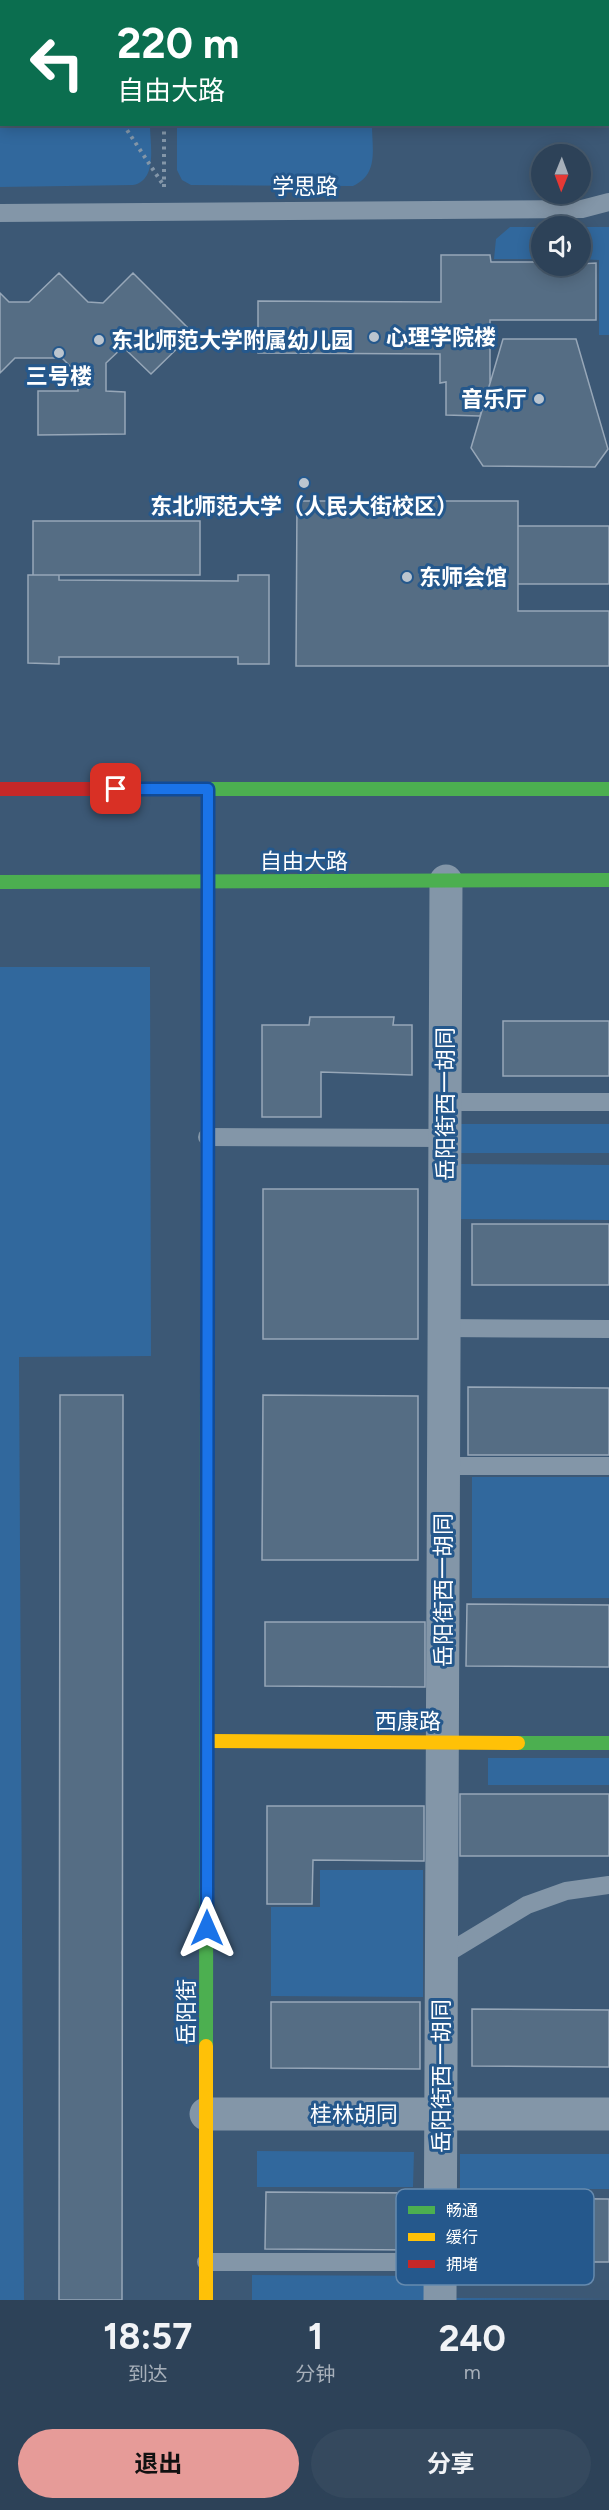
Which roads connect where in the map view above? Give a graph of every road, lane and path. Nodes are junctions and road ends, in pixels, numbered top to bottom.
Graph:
1 (124, 126) edge
2 (164, 126) edge
3 (164, 186) junction
4 (609, 202) edge
5 (164, 212) junction
6 (0, 213) edge
7 (0, 789) edge
8 (208, 789) junction
9 (609, 789) edge
10 (609, 880) edge
11 (446, 881) junction
12 (0, 882) edge
13 (208, 883) junction
14 (445, 1102) junction
15 (609, 1102) edge
16 (207, 1137) junction
17 (444, 1138) junction
18 (444, 1328) junction
19 (609, 1329) edge
20 (609, 1466) edge
21 (443, 1467) junction
22 (207, 1741) junction
23 (442, 1742) junction
24 (609, 1743) edge
25 (609, 1885) edge
26 (441, 1956) junction
27 (207, 2114) junction
28 (440, 2114) junction
29 (609, 2114) edge
30 (440, 2189) edge
31 (206, 2262) junction
32 (396, 2262) edge
33 (206, 2300) edge

1 - 3 path
2 - 3 path
3 - 5 path
4 - 5 lane, 学思路
5 - 6 lane, 学思路
7 - 8 street
8 - 9 street
8 - 13 street, 岳阳街
10 - 11 street, 自由大路
11 - 13 street, 自由大路
11 - 14 street, 岳阳街西一胡同
12 - 13 street, 自由大路
13 - 16 street, 岳阳街
14 - 15 lane
14 - 17 street, 岳阳街西一胡同
16 - 17 lane
16 - 22 street, 岳阳街
17 - 18 street, 岳阳街西一胡同
18 - 19 lane
18 - 21 street, 岳阳街西一胡同
20 - 21 lane
21 - 23 street, 岳阳街西一胡同
22 - 23 street, 西康路
22 - 27 street, 岳阳街
23 - 24 street, 西康路
23 - 26 street, 岳阳街西一胡同
25 - 26 lane
26 - 28 street, 岳阳街西一胡同
27 - 28 street, 桂林胡同
27 - 31 street, 岳阳街
28 - 29 street, 桂林胡同
28 - 30 street, 岳阳街西一胡同
31 - 32 lane
31 - 33 street, 岳阳街

